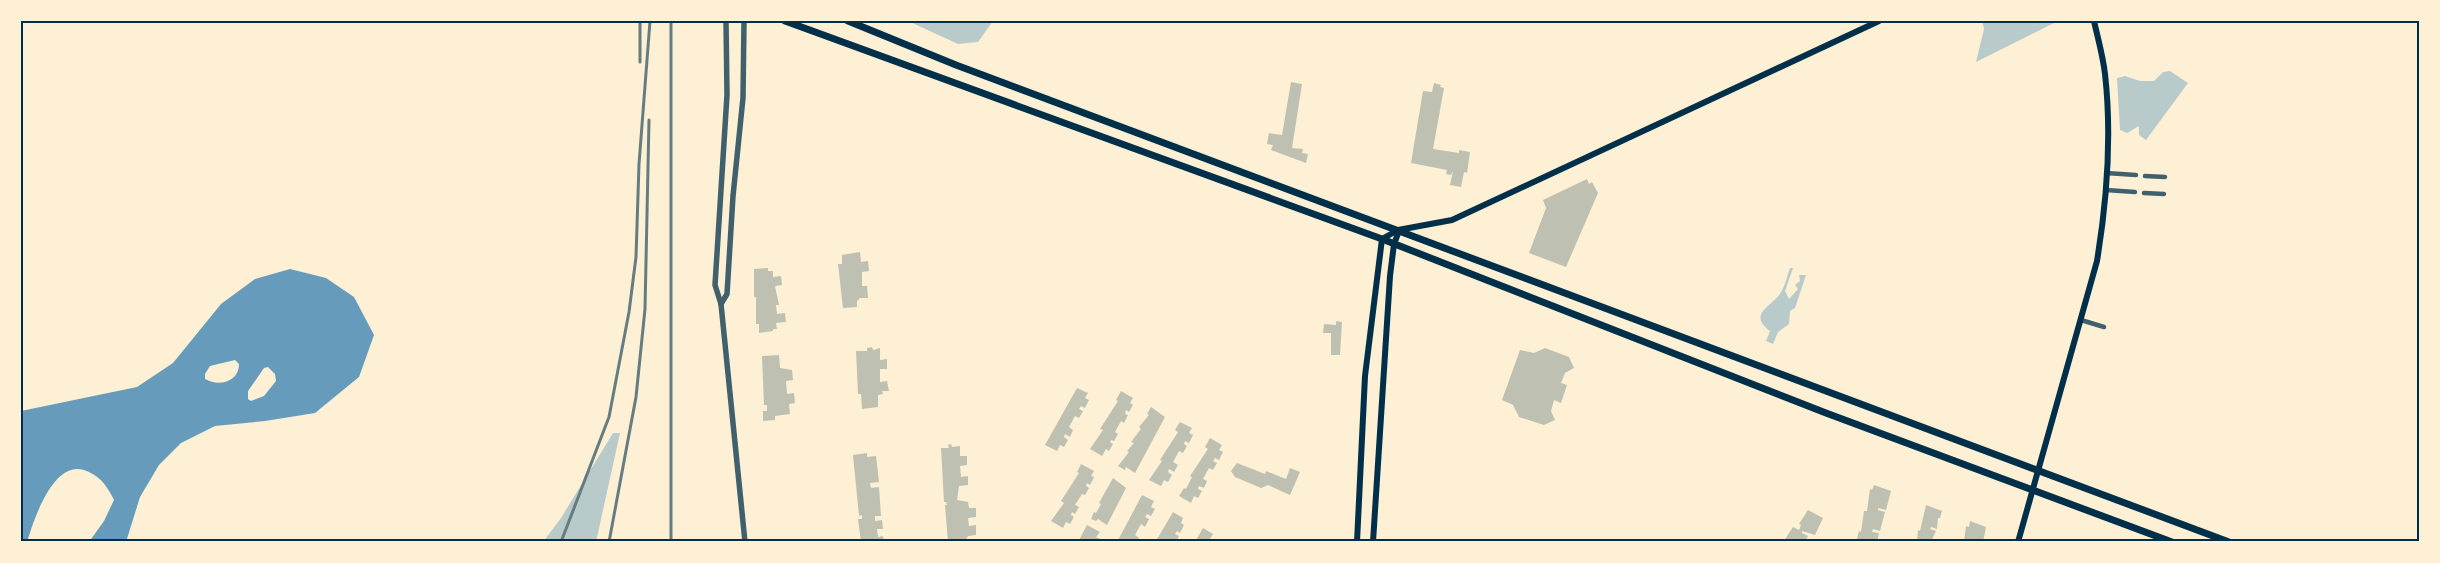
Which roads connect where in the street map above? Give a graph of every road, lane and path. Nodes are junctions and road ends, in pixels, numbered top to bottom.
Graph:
1 (726, 21) edge
2 (744, 21) edge
3 (785, 21) edge
4 (848, 21) edge
5 (1879, 21) edge
6 (2094, 21) edge
7 (2106, 173) junction
8 (2136, 175) dead end
9 (2145, 176) dead end
10 (2165, 177) dead end
11 (2106, 190) junction
12 (2135, 192) dead end
13 (2144, 192) dead end
14 (2164, 194) dead end
15 (1399, 231) junction
16 (1382, 239) junction
17 (1394, 244) junction
18 (721, 304) junction
19 (2081, 320) junction
20 (2104, 327) dead end
21 (2038, 469) junction
22 (2032, 490) junction
23 (745, 542) edge
24 (1357, 542) edge
25 (1373, 542) edge
26 (2018, 542) edge
27 (2172, 542) edge
28 (2229, 542) edge

1 - 18 street
2 - 18 street
3 - 16 main road
4 - 15 main road
5 - 15 main road
6 - 7 main road
7 - 8 street
7 - 11 main road
9 - 10 street
11 - 12 street
11 - 19 main road
13 - 14 street
15 - 16 main road
15 - 17 main road
15 - 21 main road
16 - 17 main road
16 - 24 main road
17 - 22 main road
17 - 25 main road
18 - 23 street
19 - 20 street
19 - 21 main road
21 - 22 main road
21 - 28 main road
22 - 26 main road
22 - 27 main road

